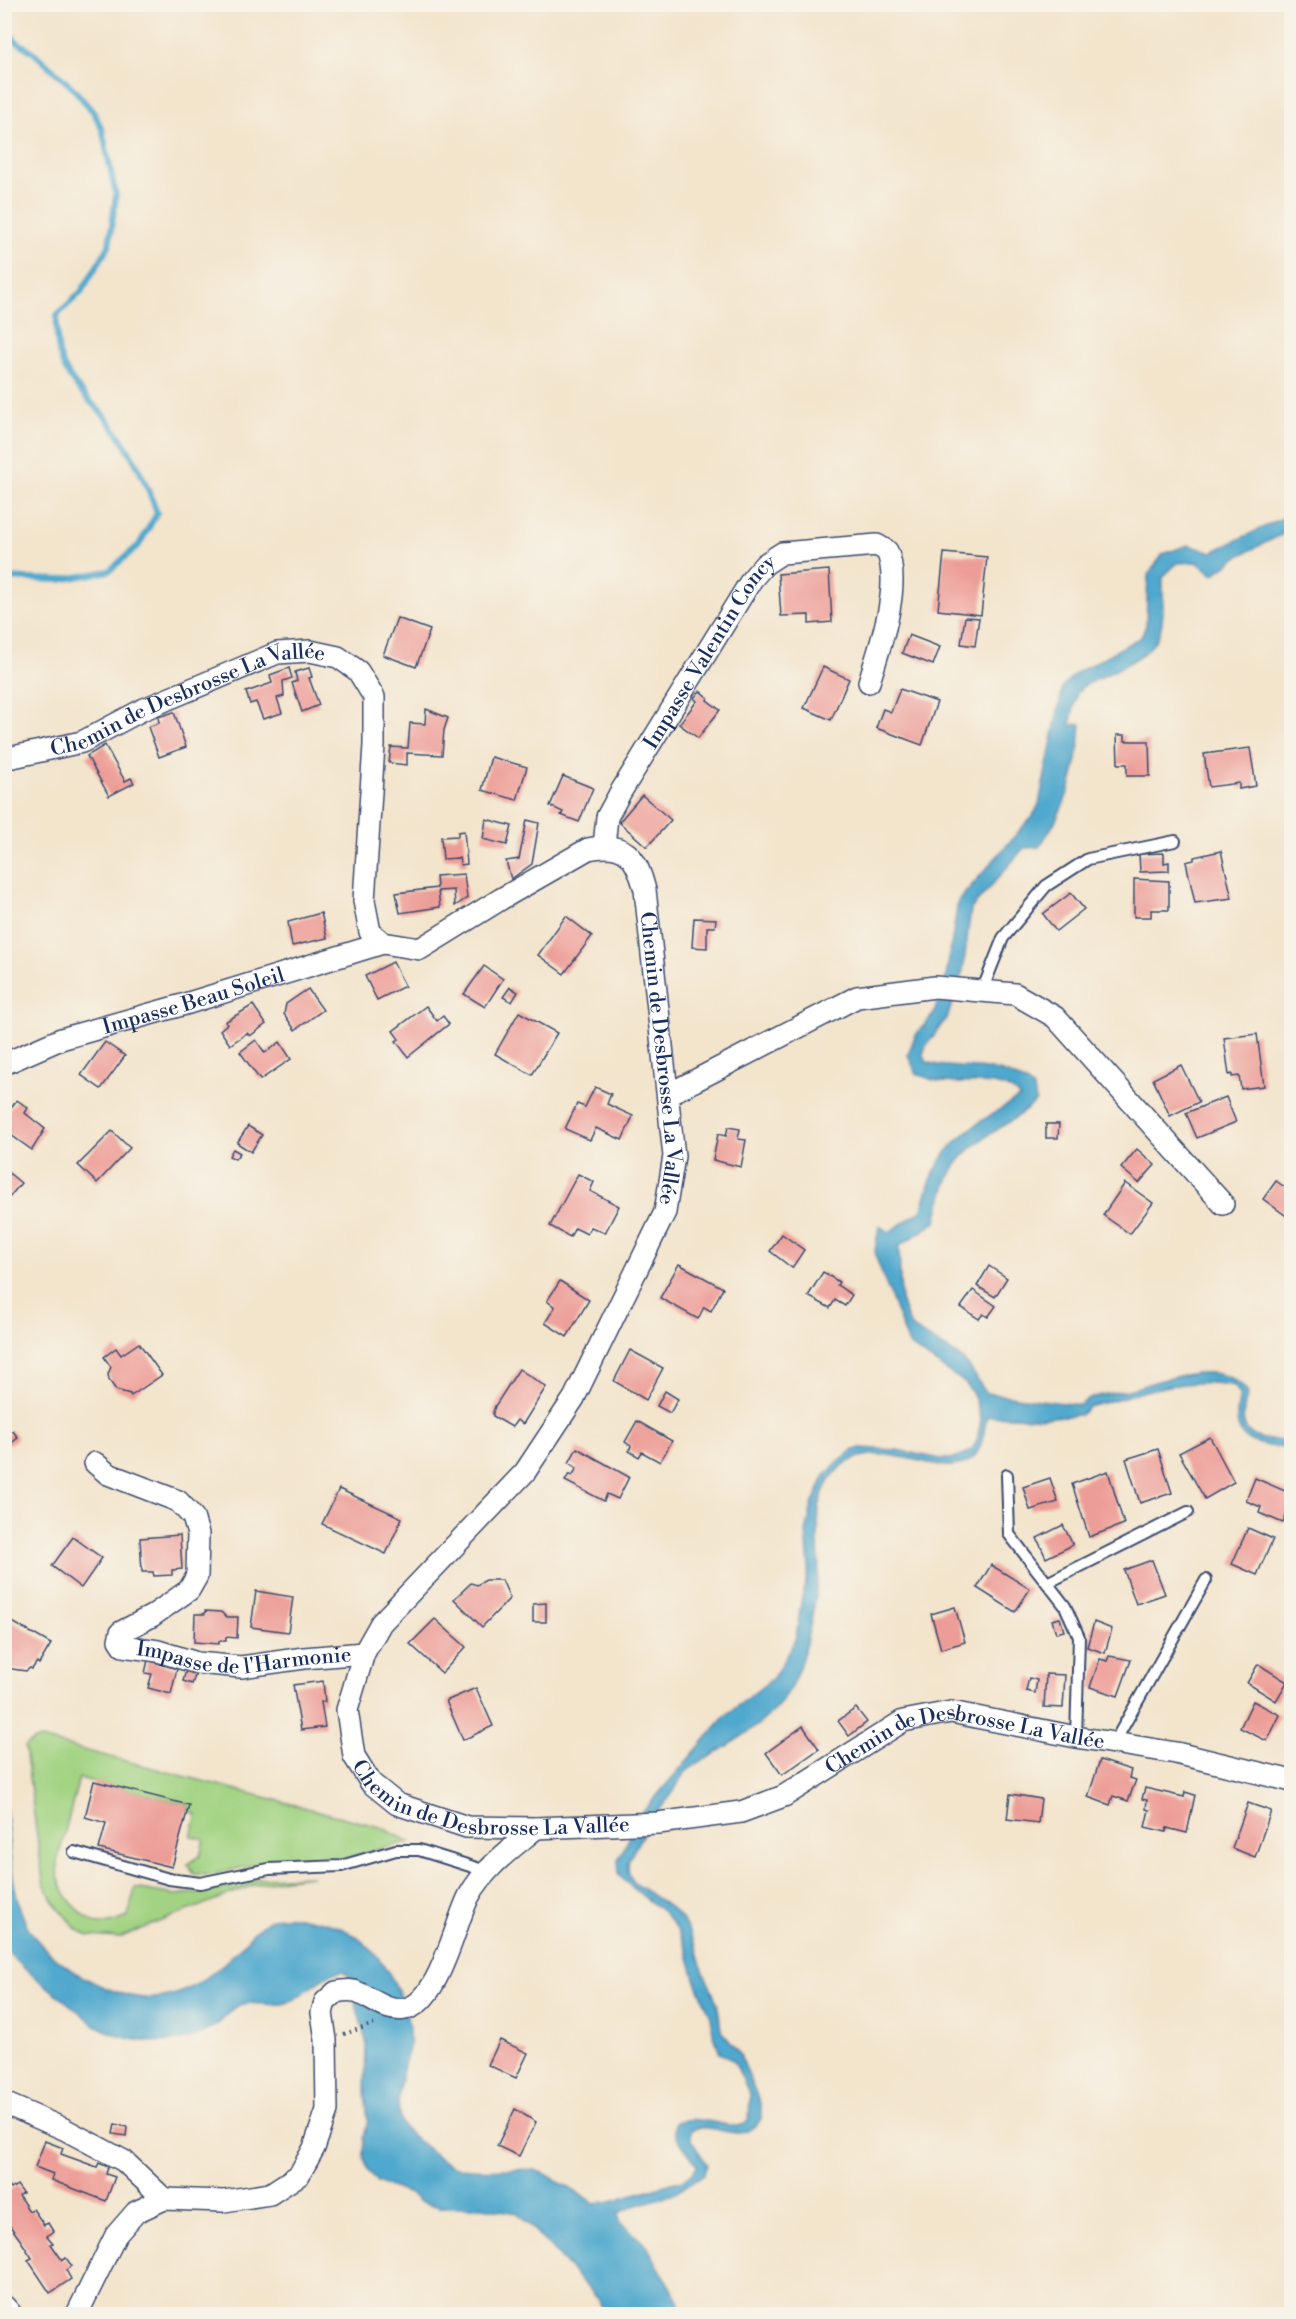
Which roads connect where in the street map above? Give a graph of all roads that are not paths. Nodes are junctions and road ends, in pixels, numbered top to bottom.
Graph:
1 (869, 682) dead end
2 (4, 757) edge
3 (1175, 841) dead end
4 (604, 846) junction
5 (383, 943) junction
6 (982, 991) junction
7 (4, 1064) edge
8 (669, 1094) junction
9 (1223, 1204) dead end
10 (95, 1463) dead end
11 (1007, 1475) dead end
12 (1188, 1512) dead end
13 (1206, 1580) dead end
14 (1047, 1583) junction
15 (364, 1653) junction
16 (1076, 1737) junction
17 (1114, 1743) junction
18 (1292, 1781) edge
19 (536, 1828) junction
20 (74, 1852) dead end
21 (486, 1870) junction
22 (4, 2103) edge
23 (164, 2199) junction
24 (4, 2306) edge
25 (10, 2314) edge
26 (77, 2314) edge

1 - 4 street, Impasse Valentin Concy
2 - 5 street, Chemin de Desbrosse La Vallée
3 - 6 lane
4 - 5 street
4 - 8 street, Chemin de Desbrosse La Vallée
5 - 7 street, Impasse Beau Soleil
6 - 8 street
6 - 9 street
8 - 15 street, Chemin de Desbrosse La Vallée
10 - 15 street, Impasse de l'Harmonie
11 - 14 lane
12 - 14 lane
13 - 17 lane
14 - 16 lane
15 - 19 street, Chemin de Desbrosse La Vallée
16 - 17 street, Chemin de Desbrosse La Vallée
16 - 19 street, Chemin de Desbrosse La Vallée
17 - 18 street, Chemin de Desbrosse La Vallée
19 - 21 street
20 - 21 lane
21 - 23 street
22 - 23 street
23 - 26 street
24 - 25 street

